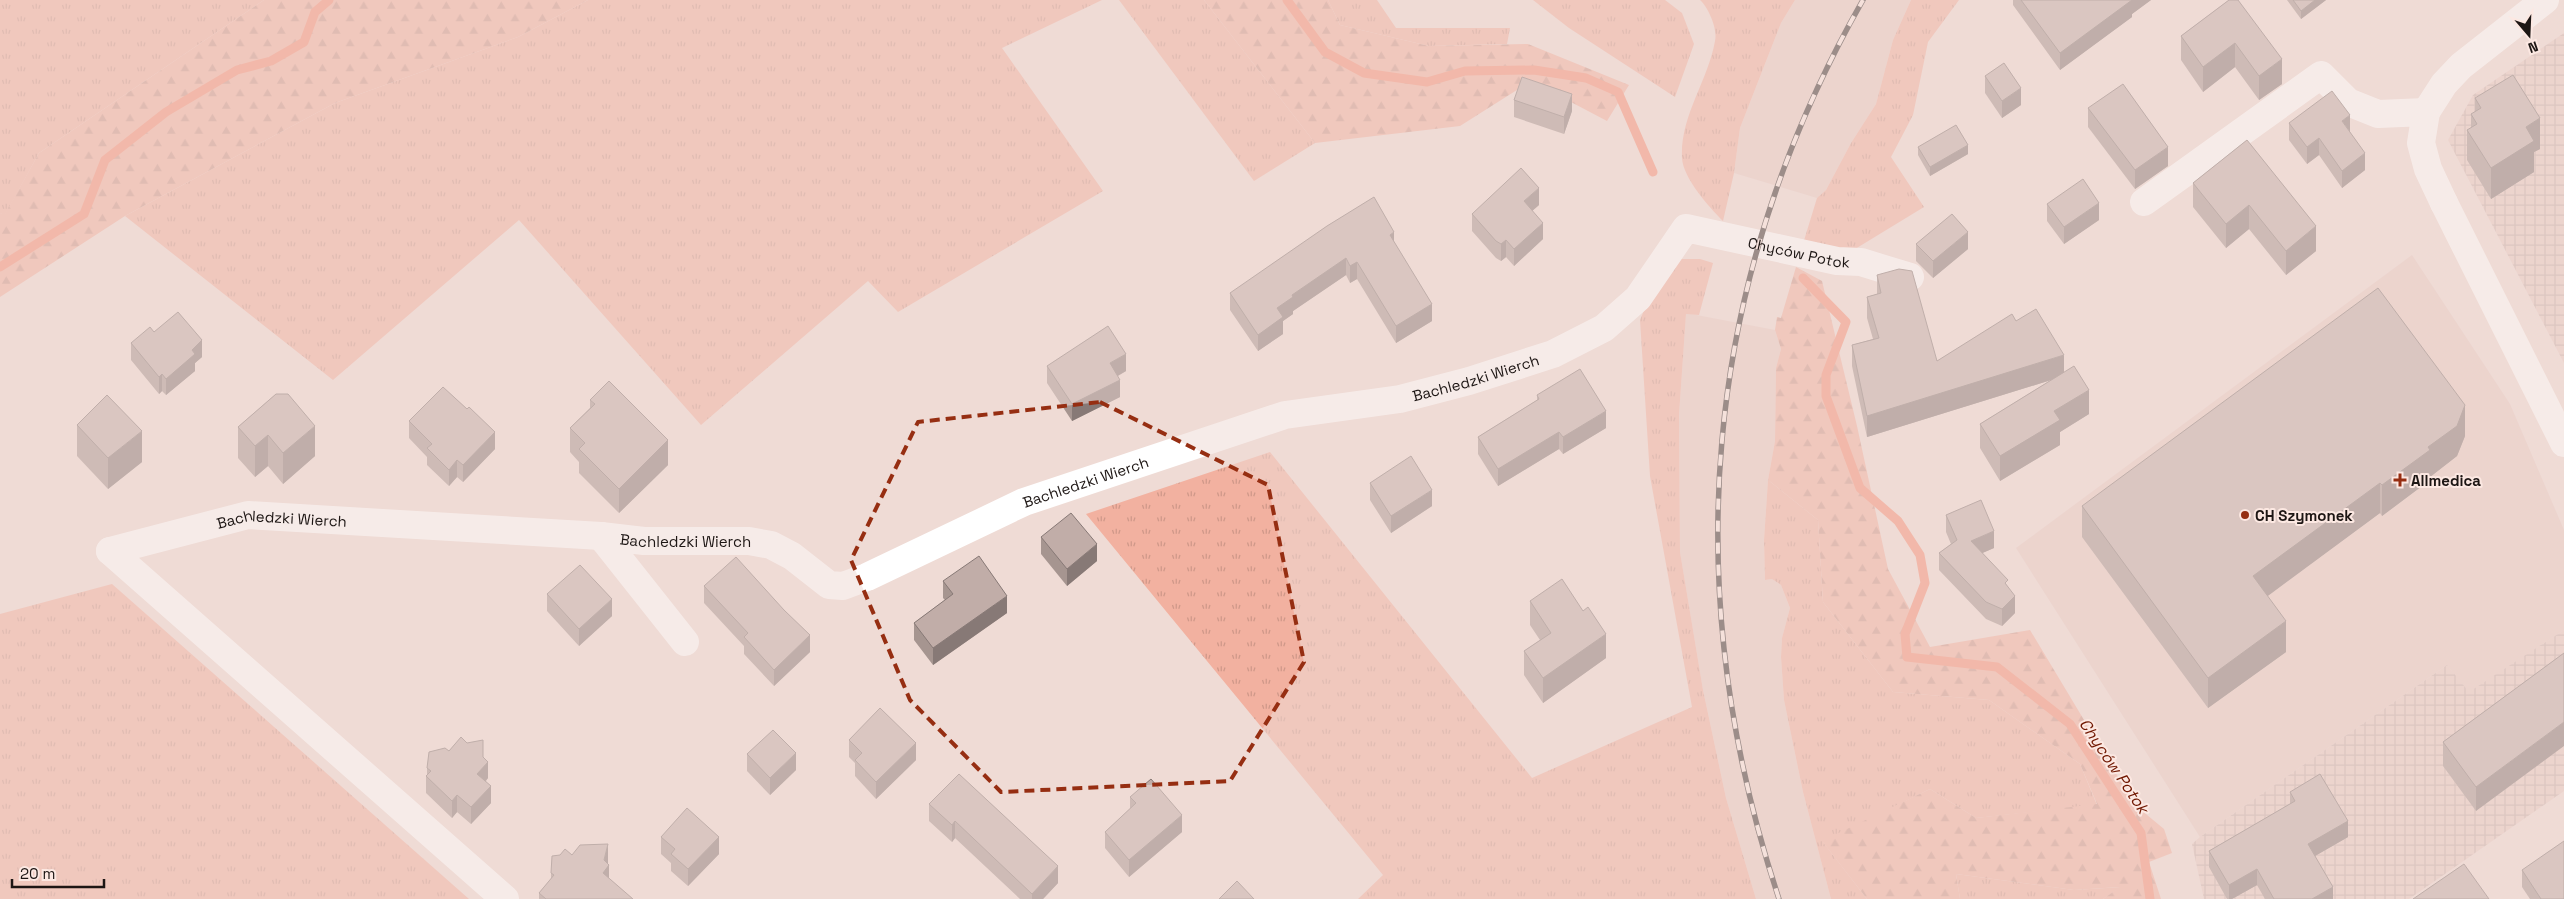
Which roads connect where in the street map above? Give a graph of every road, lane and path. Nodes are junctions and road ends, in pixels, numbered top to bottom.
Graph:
1 (2545, 0) edge
2 (2426, 112) junction
3 (2144, 202) dead end
4 (1686, 228) joint
5 (1910, 277) edge
6 (2564, 443) edge
7 (601, 536) junction
8 (685, 642) dead end
9 (506, 899) edge

1 - 2 street
2 - 3 street
2 - 6 street
4 - 5 street, Chyców Potok
4 - 7 street, Bachledzki Wierch
7 - 8 street
7 - 9 street, Bachledzki Wierch

